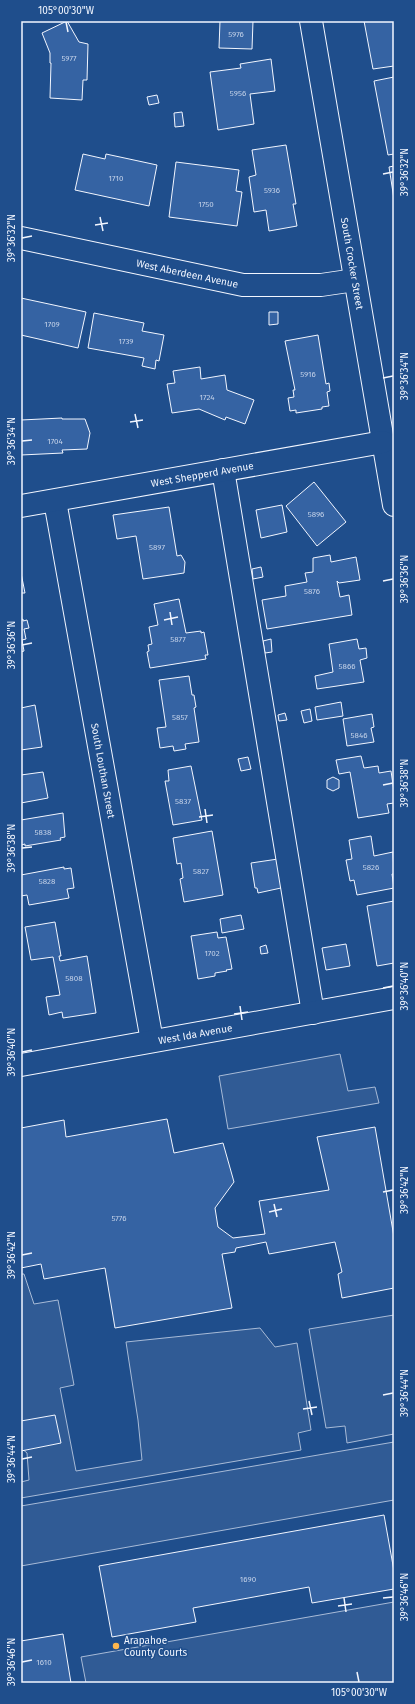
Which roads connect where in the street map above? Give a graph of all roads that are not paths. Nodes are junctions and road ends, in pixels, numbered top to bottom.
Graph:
1 (312, 21) edge
2 (21, 238) edge
3 (355, 280) junction
4 (383, 442) junction
5 (224, 470) junction
6 (55, 501) junction
7 (394, 505) edge
8 (21, 506) edge
9 (394, 998) edge
10 (313, 1012) junction
11 (152, 1041) junction
12 (21, 1065) edge

1 - 3 street, South Crocker Street
2 - 3 street, West Aberdeen Avenue
3 - 4 street, South Crocker Street
4 - 5 street, West Shepperd Avenue
4 - 7 street, South Crocker Street
5 - 6 street, West Shepperd Avenue
5 - 10 street
6 - 8 street, West Shepperd Avenue
6 - 11 street, South Louthan Street
9 - 10 street, West Ida Avenue
10 - 11 street, West Ida Avenue
11 - 12 street, West Ida Avenue

